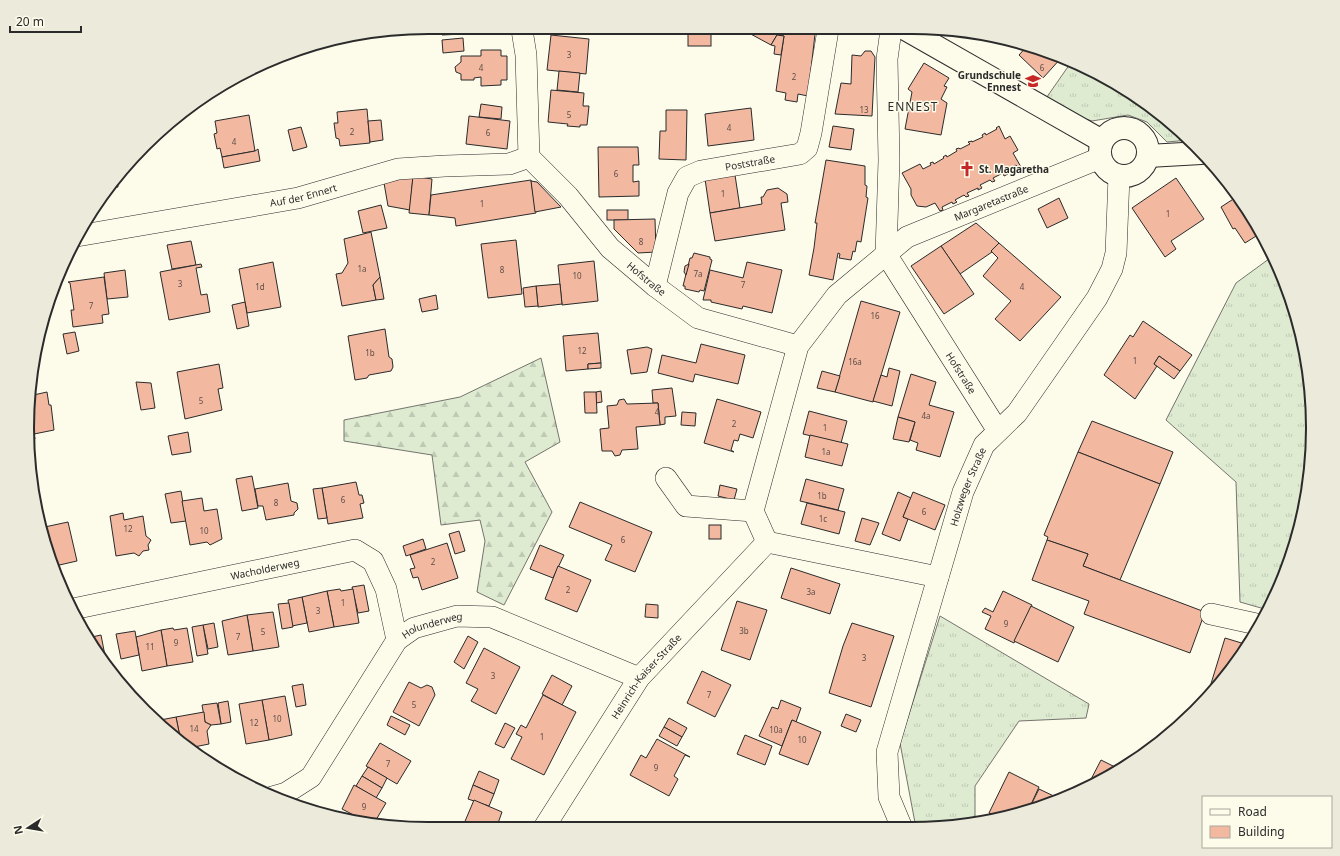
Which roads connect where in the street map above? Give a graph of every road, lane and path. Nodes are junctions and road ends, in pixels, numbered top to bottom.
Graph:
1 (523, 34) edge
2 (827, 34) edge
3 (890, 34) edge
4 (914, 34) edge
5 (1101, 149) junction
6 (1195, 153) edge
7 (1148, 156) junction
8 (529, 157) junction
9 (1119, 176) junction
10 (85, 235) edge
11 (886, 254) junction
12 (655, 286) junction
13 (798, 346) junction
14 (998, 431) junction
15 (666, 478) dead end
16 (753, 511) junction
17 (767, 542) junction
18 (938, 577) junction
19 (78, 608) edge
20 (1211, 614) dead end
21 (1254, 623) edge
22 (397, 640) junction
23 (639, 678) junction
24 (282, 794) edge
25 (548, 822) edge
26 (899, 822) edge

1 - 8 street
2 - 12 street, Poststraße
3 - 11 street
4 - 5 street
5 - 7 street
5 - 9 street
5 - 11 street, Margaretastraße
6 - 7 street
7 - 9 street
8 - 10 street, Auf der Ennert
8 - 12 street, Hofstraße
9 - 14 street, Holzweger Straße
11 - 13 street
11 - 14 street, Hofstraße
12 - 13 street, Hofstraße
13 - 16 street
14 - 18 street, Holzweger Straße
15 - 16 street
16 - 17 street
17 - 18 street
17 - 23 street, Heinrich-Kaiser-Straße
18 - 26 street, Holzweger Straße
19 - 22 street, Wacholderweg
20 - 21 street
22 - 23 street, Holunderweg
22 - 24 street, Holunderweg
23 - 25 street, Heinrich-Kaiser-Straße

